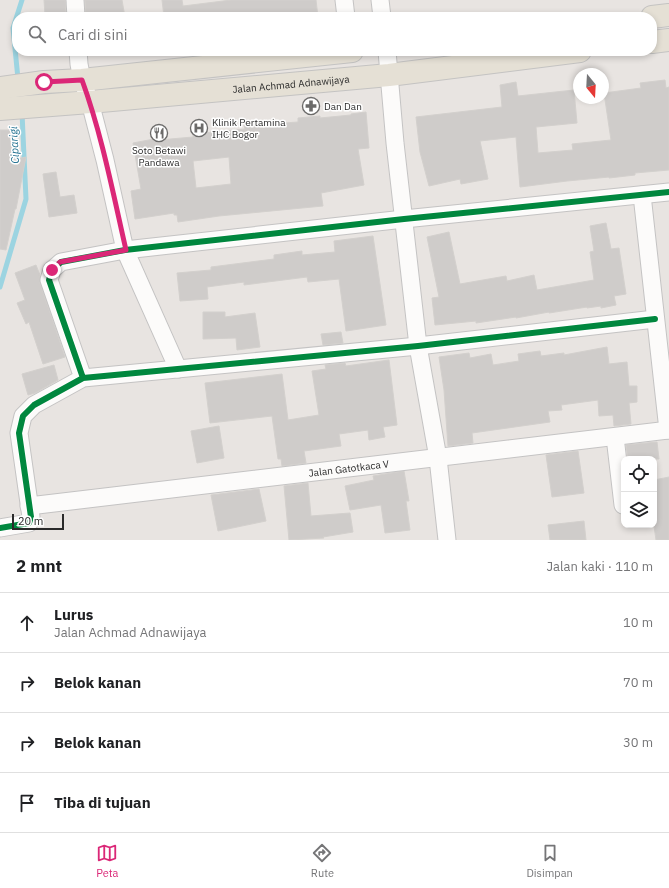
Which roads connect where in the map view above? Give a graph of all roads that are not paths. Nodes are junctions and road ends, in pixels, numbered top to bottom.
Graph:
1 (74, 0) edge
2 (344, 0) edge
3 (380, 0) edge
4 (75, 12) edge
5 (345, 12) edge
6 (381, 12) edge
7 (669, 15) edge
8 (657, 16) edge
9 (669, 40) edge
10 (657, 41) edge
11 (78, 56) edge
12 (305, 56) edge
13 (387, 56) edge
14 (540, 56) edge
15 (389, 75) junction
16 (82, 80) junction
17 (0, 88) edge
18 (90, 102) junction
19 (0, 109) edge
20 (669, 192) edge
21 (642, 195) junction
22 (404, 219) junction
23 (126, 250) junction
24 (655, 319) junction
25 (418, 346) junction
26 (178, 369) junction
27 (83, 378) junction
28 (668, 430) edge
29 (614, 437) junction
30 (438, 458) junction
31 (621, 496) edge
32 (29, 506) junction
33 (0, 528) edge
34 (447, 540) edge

1 - 4 street
2 - 5 street
3 - 6 street
7 - 8 main road
9 - 10 main road
11 - 16 street
12 - 16 main road
13 - 15 street
14 - 15 main road, Jalan Achmad Adnawijaya
15 - 18 main road, Jalan Achmad Adnawijaya
15 - 22 street
16 - 17 main road
16 - 18 street
18 - 19 main road, Jalan Achmad Adnawijaya
18 - 23 street
20 - 21 street
21 - 22 street
21 - 24 street
22 - 23 street
22 - 25 street
23 - 26 street
23 - 27 street
24 - 25 street
24 - 28 street
25 - 26 street
25 - 30 street
26 - 27 street
27 - 32 street
28 - 29 street, Jalan Gatotkaca V
29 - 30 street, Jalan Gatotkaca V
29 - 31 street
30 - 32 street, Jalan Gatotkaca V
30 - 34 street
32 - 33 street

